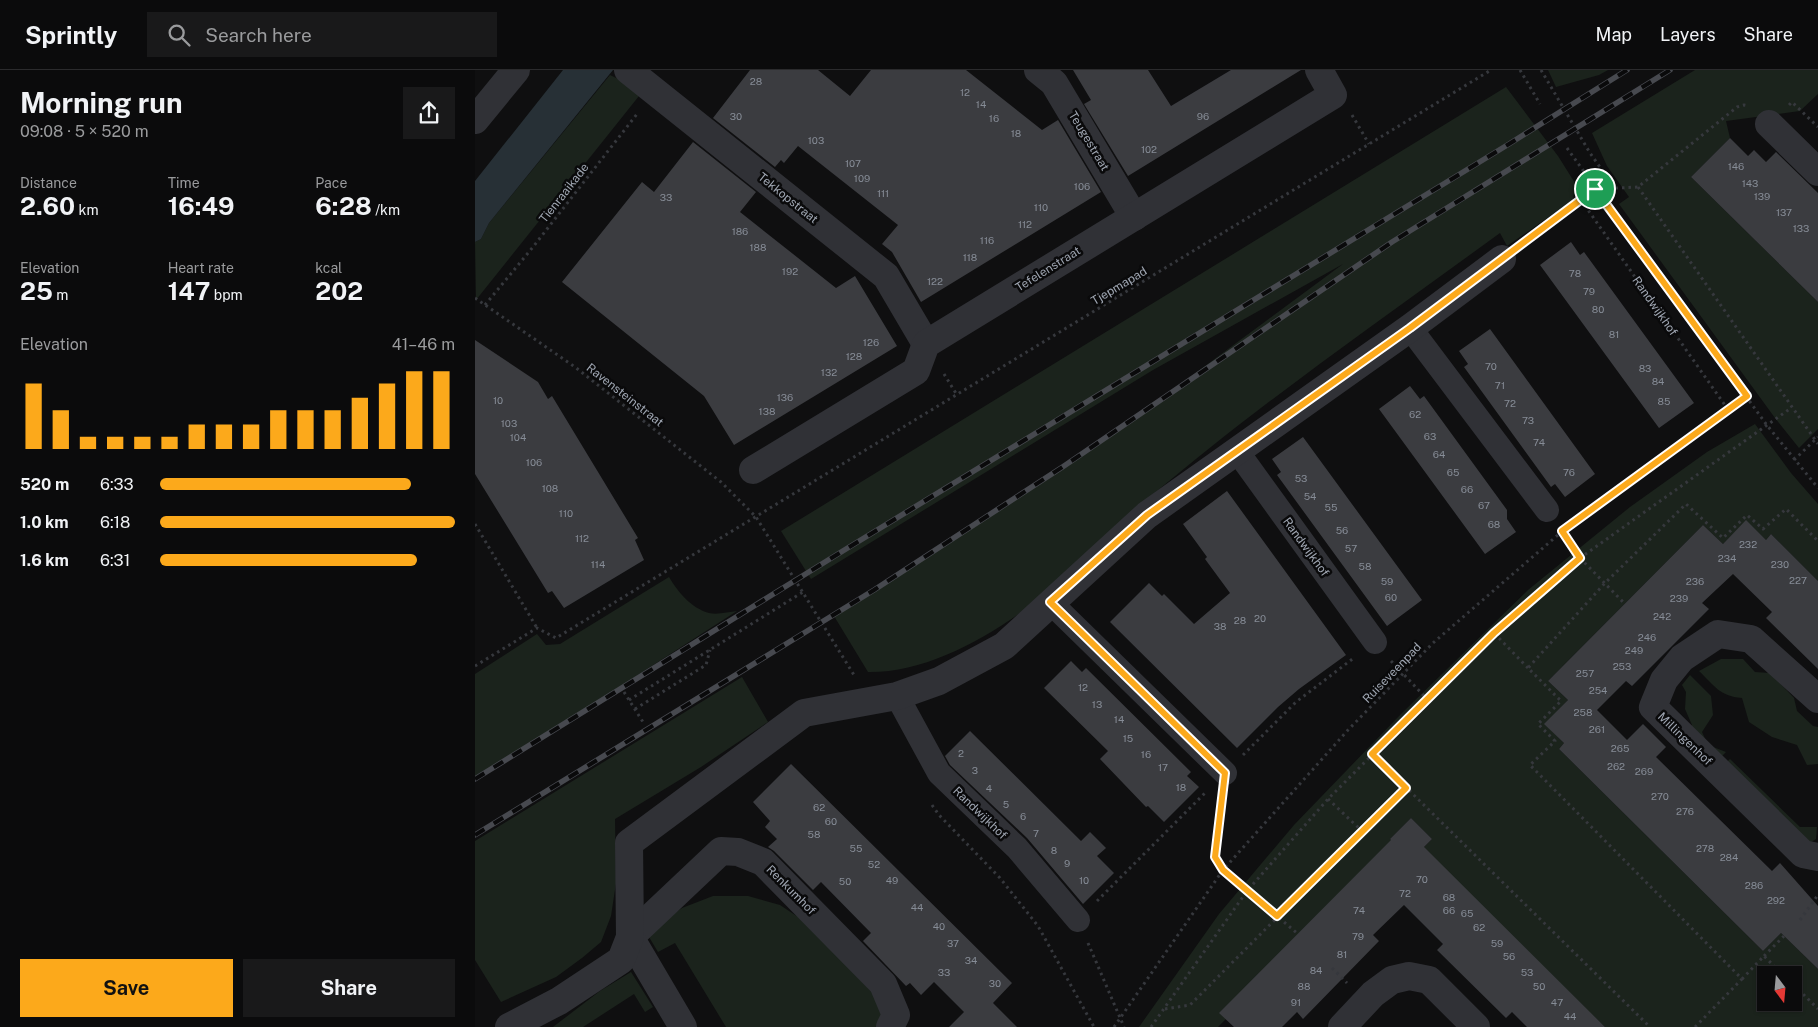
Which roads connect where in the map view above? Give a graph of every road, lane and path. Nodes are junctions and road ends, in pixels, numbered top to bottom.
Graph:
1 (516, 70) edge
2 (628, 70) edge
3 (1037, 70) edge
4 (1319, 70) edge
5 (1491, 70) edge
6 (1520, 70) edge
7 (1541, 70) edge
8 (655, 91) junction
9 (1333, 95) junction
10 (1541, 104) dead end
11 (475, 120) edge
12 (1769, 124) junction
13 (1818, 127) edge
14 (1369, 144) junction
15 (1567, 148) dead end
16 (1818, 172) edge
17 (1637, 187) junction
18 (1615, 188) junction
19 (1595, 189) junction
20 (1581, 200) junction
21 (1134, 217) junction
22 (1502, 259) joint
23 (475, 298) edge
24 (485, 305) junction
25 (1410, 328) junction
26 (926, 344) junction
27 (1747, 396) junction
28 (1791, 408) junction
29 (1729, 411) junction
30 (1766, 424) junction
31 (1818, 437) edge
32 (1814, 441) junction
33 (1818, 444) edge
34 (1237, 451) junction
35 (1794, 460) junction
36 (753, 470) dead end
37 (1818, 488) edge
38 (1547, 510) dead end
39 (756, 517) junction
40 (475, 524) edge
41 (1562, 531) junction
42 (1580, 558) junction
43 (803, 592) junction
44 (1050, 602) junction
45 (1625, 604) dead end
46 (537, 628) junction
47 (1494, 633) junction
48 (830, 635) dead end
49 (1375, 642) joint
50 (711, 649) junction
51 (475, 666) edge
52 (1528, 668) dead end
53 (1402, 674) junction
54 (624, 692) dead end
55 (897, 696) junction
56 (1818, 699) edge
57 (629, 700) junction
58 (1427, 700) junction
59 (635, 709) junction
60 (643, 722) dead end
61 (1372, 754) junction
62 (1225, 773) joint
63 (1406, 788) junction
64 (1328, 799) junction
65 (1362, 831) junction
66 (1818, 857) edge
67 (1223, 870) junction
68 (1247, 891) junction
69 (1818, 895) edge
70 (1277, 916) junction
71 (1078, 920) joint
72 (1800, 920) dead end
73 (1297, 934) dead end
74 (1784, 936) dead end
75 (630, 937) junction
76 (1764, 956) junction
77 (1774, 966) edge
78 (1742, 979) dead end
79 (1803, 994) edge
80 (1164, 1009) junction
81 (1818, 1009) edge
82 (1121, 1018) junction
83 (509, 1027) edge
84 (683, 1027) edge
85 (890, 1027) edge
86 (1115, 1027) edge
87 (1125, 1027) edge
88 (1151, 1027) edge
89 (1342, 1027) edge
90 (1476, 1027) edge
91 (1650, 1027) edge

1 - 11 street
2 - 8 street, Tekkopstraat
3 - 21 street, Teugestraat
4 - 9 street
5 - 14 path, Tjepmapad
6 - 10 path
7 - 18 path
8 - 24 path, Tienraaikade
8 - 26 street, Tekkopstraat
9 - 14 path
9 - 21 street, Tefelenstraat
12 - 13 path
12 - 16 street
12 - 17 path
14 - 39 path, Tjepmapad
15 - 19 path
17 - 18 path
17 - 28 path
18 - 19 path
19 - 20 path
19 - 27 path
20 - 22 path
20 - 29 path, Randwijkhof
21 - 26 street, Tefelenstraat
22 - 25 street
23 - 24 path, Ravensteinstraat
24 - 39 path, Ravensteinstraat
25 - 34 street
25 - 38 street
26 - 36 street
27 - 29 path, Ruiseveenpad
27 - 30 path
28 - 30 path
28 - 32 path
29 - 41 path, Ruiseveenpad
30 - 35 path
30 - 42 path
31 - 32 path
32 - 33 path
32 - 35 path
34 - 44 street
34 - 49 street, Randwijkhof
35 - 37 path
39 - 43 path, Ravensteinstraat
39 - 46 path, Tjepmapad
40 - 46 path
41 - 42 path
41 - 53 path, Ruiseveenpad
42 - 45 path
42 - 47 path
43 - 48 path, Ravensteinstraat
43 - 50 path
44 - 55 street
44 - 62 street
46 - 51 path
47 - 52 path
47 - 58 path
49 - 53 path
50 - 57 path
50 - 59 path
53 - 58 path
53 - 67 path, Ruiseveenpad
54 - 57 path
55 - 71 street, Randwijkhof
55 - 75 street, Renkumhof
56 - 66 street, Millingenhof
57 - 59 path
58 - 61 path
59 - 60 path
61 - 63 path
61 - 64 path
62 - 67 path
63 - 65 path
63 - 91 path
64 - 65 path
64 - 68 path
65 - 70 path
67 - 68 path
67 - 82 path, Ruiseveenpad
68 - 70 path
68 - 80 path
69 - 72 path
70 - 73 path
70 - 80 path
71 - 82 path
74 - 76 path
75 - 83 street, Renkumhof
75 - 84 street, Renkumhof
75 - 85 street, Renkumhof
76 - 77 path
76 - 78 path
79 - 81 path
80 - 88 path
82 - 86 path, Ruiseveenpad
82 - 87 path
89 - 90 street

